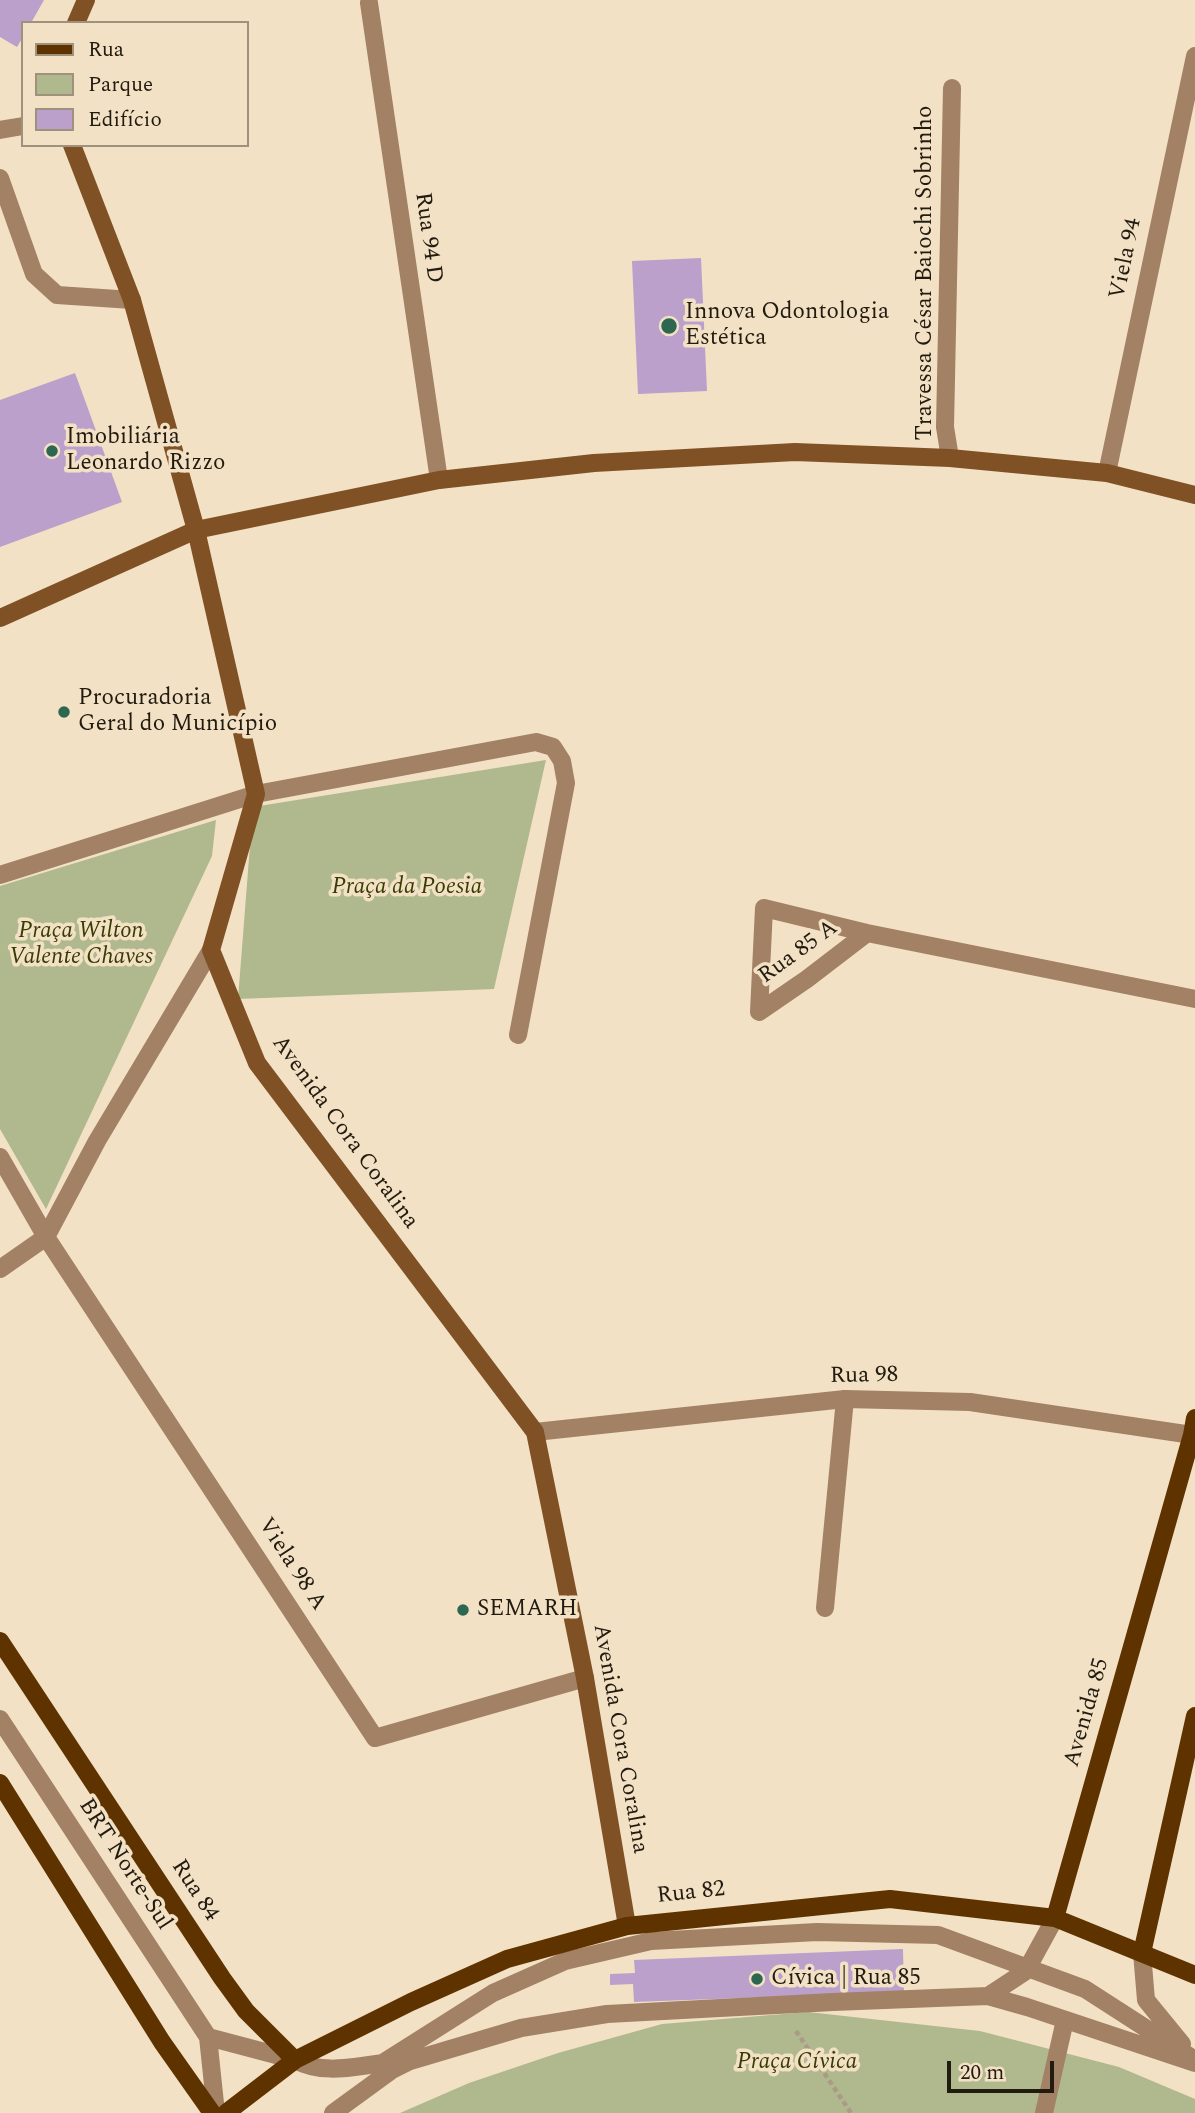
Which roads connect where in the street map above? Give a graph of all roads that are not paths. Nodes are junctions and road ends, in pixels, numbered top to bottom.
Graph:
1 (86, 0) edge
2 (369, 3) dead end
3 (77, 21) edge
4 (1195, 56) edge
5 (952, 88) dead end
6 (21, 126) edge
7 (0, 130) edge
8 (73, 147) edge
9 (0, 178) edge
10 (132, 300) junction
11 (950, 458) junction
12 (1107, 473) junction
13 (439, 480) junction
14 (1195, 495) edge
15 (196, 530) junction
16 (0, 618) edge
17 (256, 794) junction
18 (0, 875) edge
19 (867, 933) junction
20 (211, 950) junction
21 (1195, 999) edge
22 (518, 1035) dead end
23 (0, 1157) edge
24 (46, 1237) junction
25 (0, 1269) edge
26 (845, 1399) junction
27 (1194, 1427) edge
28 (535, 1432) junction
29 (825, 1608) dead end
30 (0, 1640) edge
31 (585, 1678) junction
32 (1195, 1716) edge
33 (0, 1719) edge
34 (0, 1783) edge
35 (1055, 1918) junction
36 (627, 1926) junction
37 (1142, 1953) junction
38 (1028, 1967) junction
39 (1195, 1975) edge
40 (988, 1996) junction
41 (1065, 2020) junction
42 (208, 2037) junction
43 (295, 2060) junction
44 (1195, 2060) edge
45 (410, 2061) junction
46 (384, 2062) junction
47 (214, 2113) edge
48 (226, 2113) edge
49 (333, 2113) edge
50 (1044, 2113) edge

1 - 3 street
2 - 13 street, Rua 94 D
4 - 12 street, Viela 94
5 - 11 street, Travessa César Baiochi Sobrinho
6 - 7 street
8 - 10 street
9 - 10 street
10 - 15 street
11 - 12 street
11 - 13 street
12 - 14 street
13 - 15 street
15 - 16 street
15 - 17 street
17 - 18 street
17 - 20 street
17 - 22 street
19 - 19 street, Rua 85 A
19 - 21 street, Rua 85 A
20 - 24 street
20 - 28 street, Avenida Cora Coralina
23 - 24 street
24 - 25 street
24 - 31 street, Viela 98 A
26 - 27 street, Rua 98
26 - 28 street, Rua 98
26 - 29 street
27 - 35 main road, Avenida 85
28 - 31 street, Avenida Cora Coralina
30 - 43 main road, Rua 84
31 - 36 street, Avenida Cora Coralina
32 - 37 main road
33 - 42 street, BRT Norte-Sul
34 - 47 main road
35 - 36 main road, Rua 82
35 - 37 main road, Rua 82
35 - 38 street, Avenida 85
36 - 43 main road, Rua 82
37 - 39 main road, Rua 82
37 - 44 street
38 - 40 street, Avenida 85
38 - 44 street, Rua 82
38 - 46 street, Rua 82
40 - 41 street
40 - 45 street
41 - 44 street
41 - 50 street
42 - 43 street
42 - 47 street
43 - 46 street
43 - 48 main road, Rua 82
45 - 46 street
45 - 49 street

